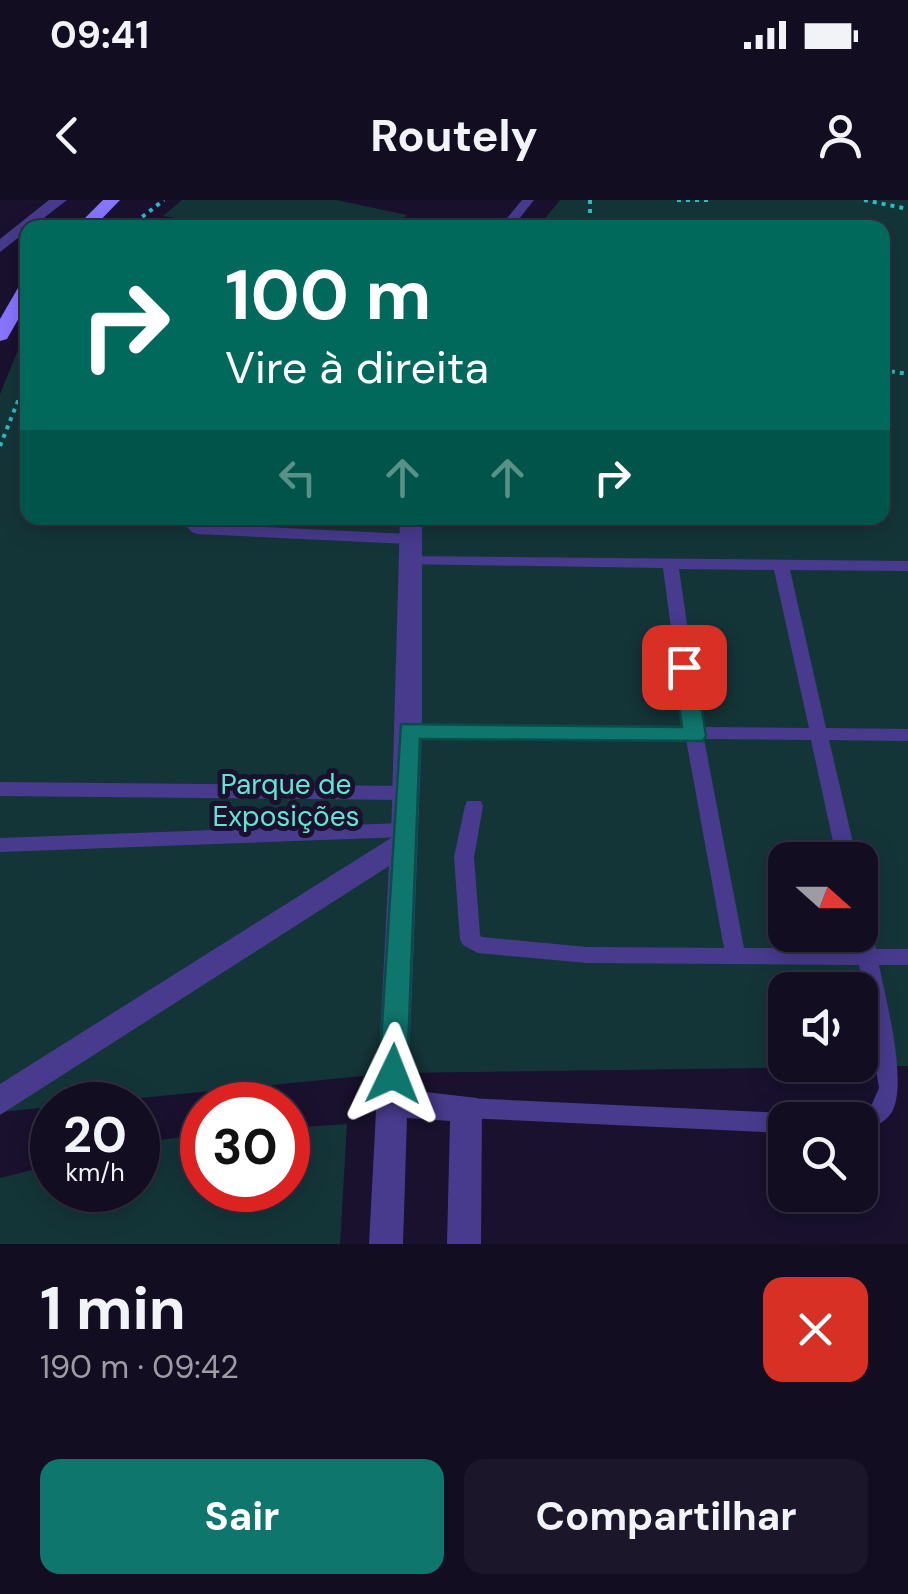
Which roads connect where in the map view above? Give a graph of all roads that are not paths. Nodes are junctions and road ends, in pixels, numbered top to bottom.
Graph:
1 (59, 200) edge
2 (112, 200) edge
3 (528, 200) edge
4 (34, 220) edge
5 (91, 220) edge
6 (512, 220) edge
7 (20, 231) edge
8 (0, 247) edge
9 (193, 525) edge
10 (409, 539) edge
11 (670, 564) junction
12 (781, 566) junction
13 (908, 566) edge
14 (409, 730) junction
15 (818, 734) junction
16 (908, 735) edge
17 (694, 736) junction
18 (0, 789) edge
19 (406, 793) junction
20 (474, 806) dead end
21 (404, 836) junction
22 (844, 842) edge
23 (0, 844) edge
24 (734, 952) junction
25 (869, 952) edge
26 (870, 957) junction
27 (908, 958) edge
28 (0, 1101) edge
29 (392, 1103) junction
30 (466, 1108) junction
31 (878, 1115) edge
32 (768, 1123) edge
33 (386, 1244) edge
34 (464, 1244) edge

1 - 4 street
2 - 5 main road
3 - 6 lane
7 - 8 street
9 - 10 lane
10 - 11 lane
10 - 14 street
11 - 12 lane
11 - 17 lane
12 - 13 lane
12 - 15 lane
14 - 17 lane
14 - 19 street
15 - 16 lane
15 - 17 lane
15 - 22 lane
17 - 24 lane
18 - 19 lane
19 - 21 street
20 - 24 lane
21 - 23 lane
21 - 28 street
21 - 29 street
24 - 26 lane
25 - 26 lane
26 - 27 lane
26 - 31 lane
29 - 30 street
29 - 33 street
30 - 32 lane
30 - 34 street

